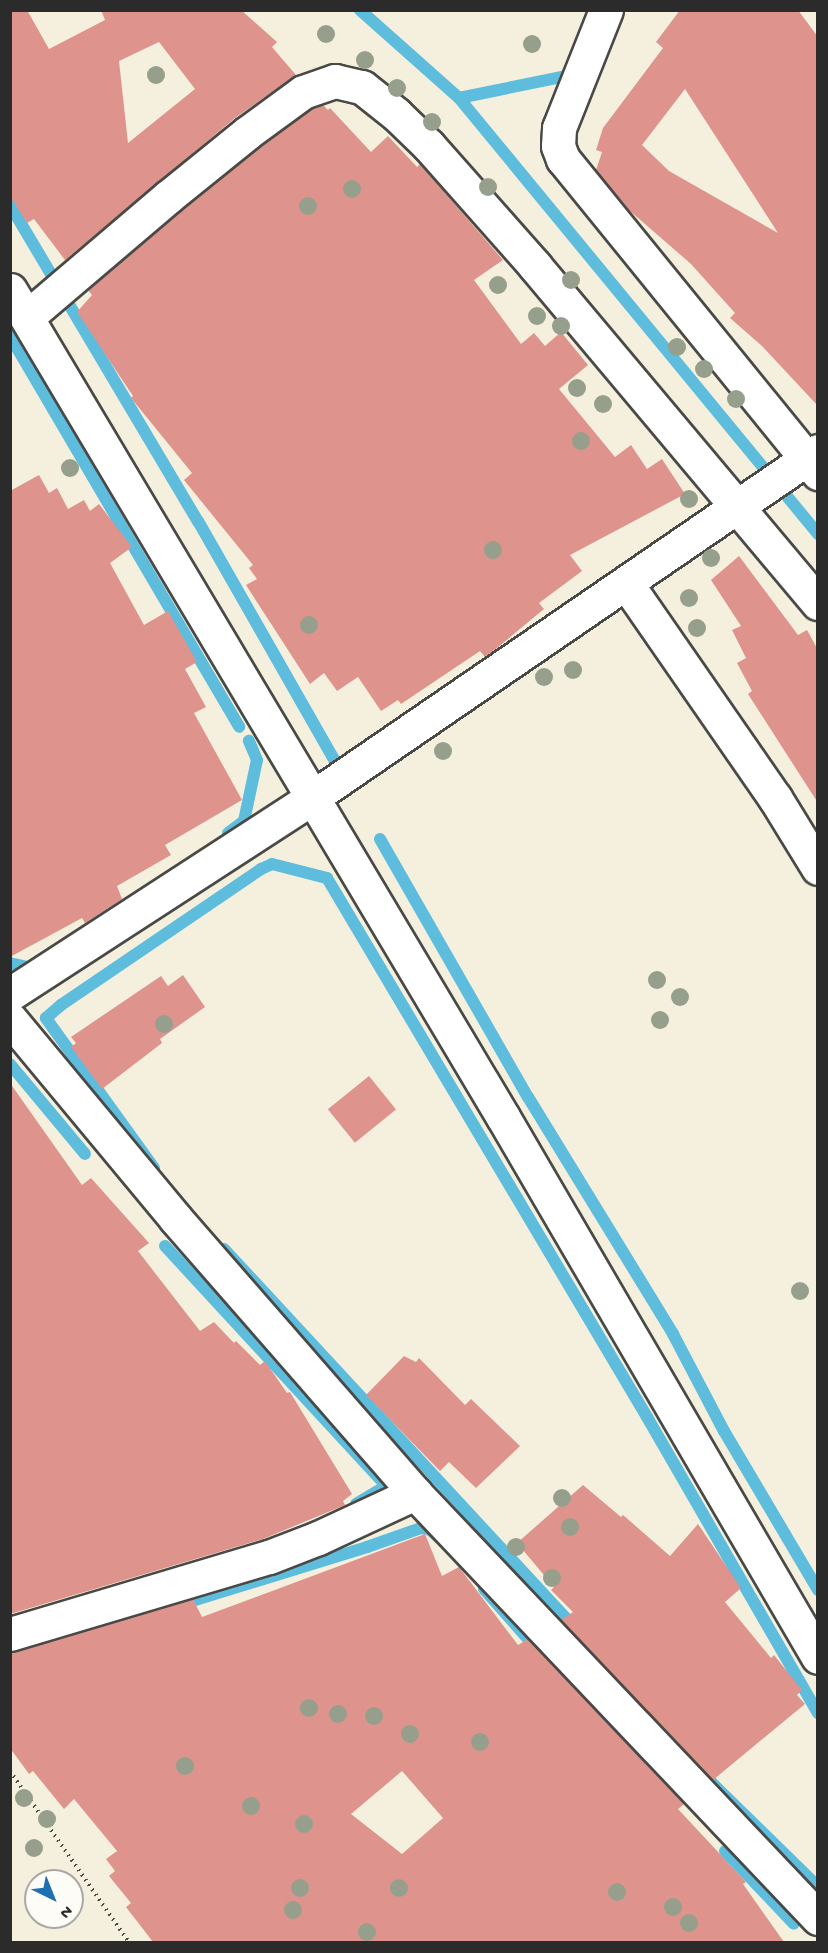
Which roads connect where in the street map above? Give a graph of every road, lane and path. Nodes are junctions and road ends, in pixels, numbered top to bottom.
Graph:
1 (606, 10) edge
2 (10, 290) edge
3 (27, 317) junction
4 (814, 461) edge
5 (737, 506) junction
6 (626, 583) junction
7 (818, 603) edge
8 (313, 797) junction
9 (818, 868) edge
10 (10, 994) edge
11 (10, 1018) edge
12 (415, 1492) junction
13 (10, 1634) edge
14 (818, 1657) edge
15 (10, 1771) edge
16 (818, 1918) edge
17 (129, 1942) edge

1 - 4 street
2 - 3 street
3 - 5 street
3 - 8 street
4 - 5 street
5 - 6 street
5 - 7 street
6 - 8 street
6 - 9 street
8 - 10 street
8 - 14 street
11 - 12 street
12 - 13 street
12 - 16 street
15 - 17 path

